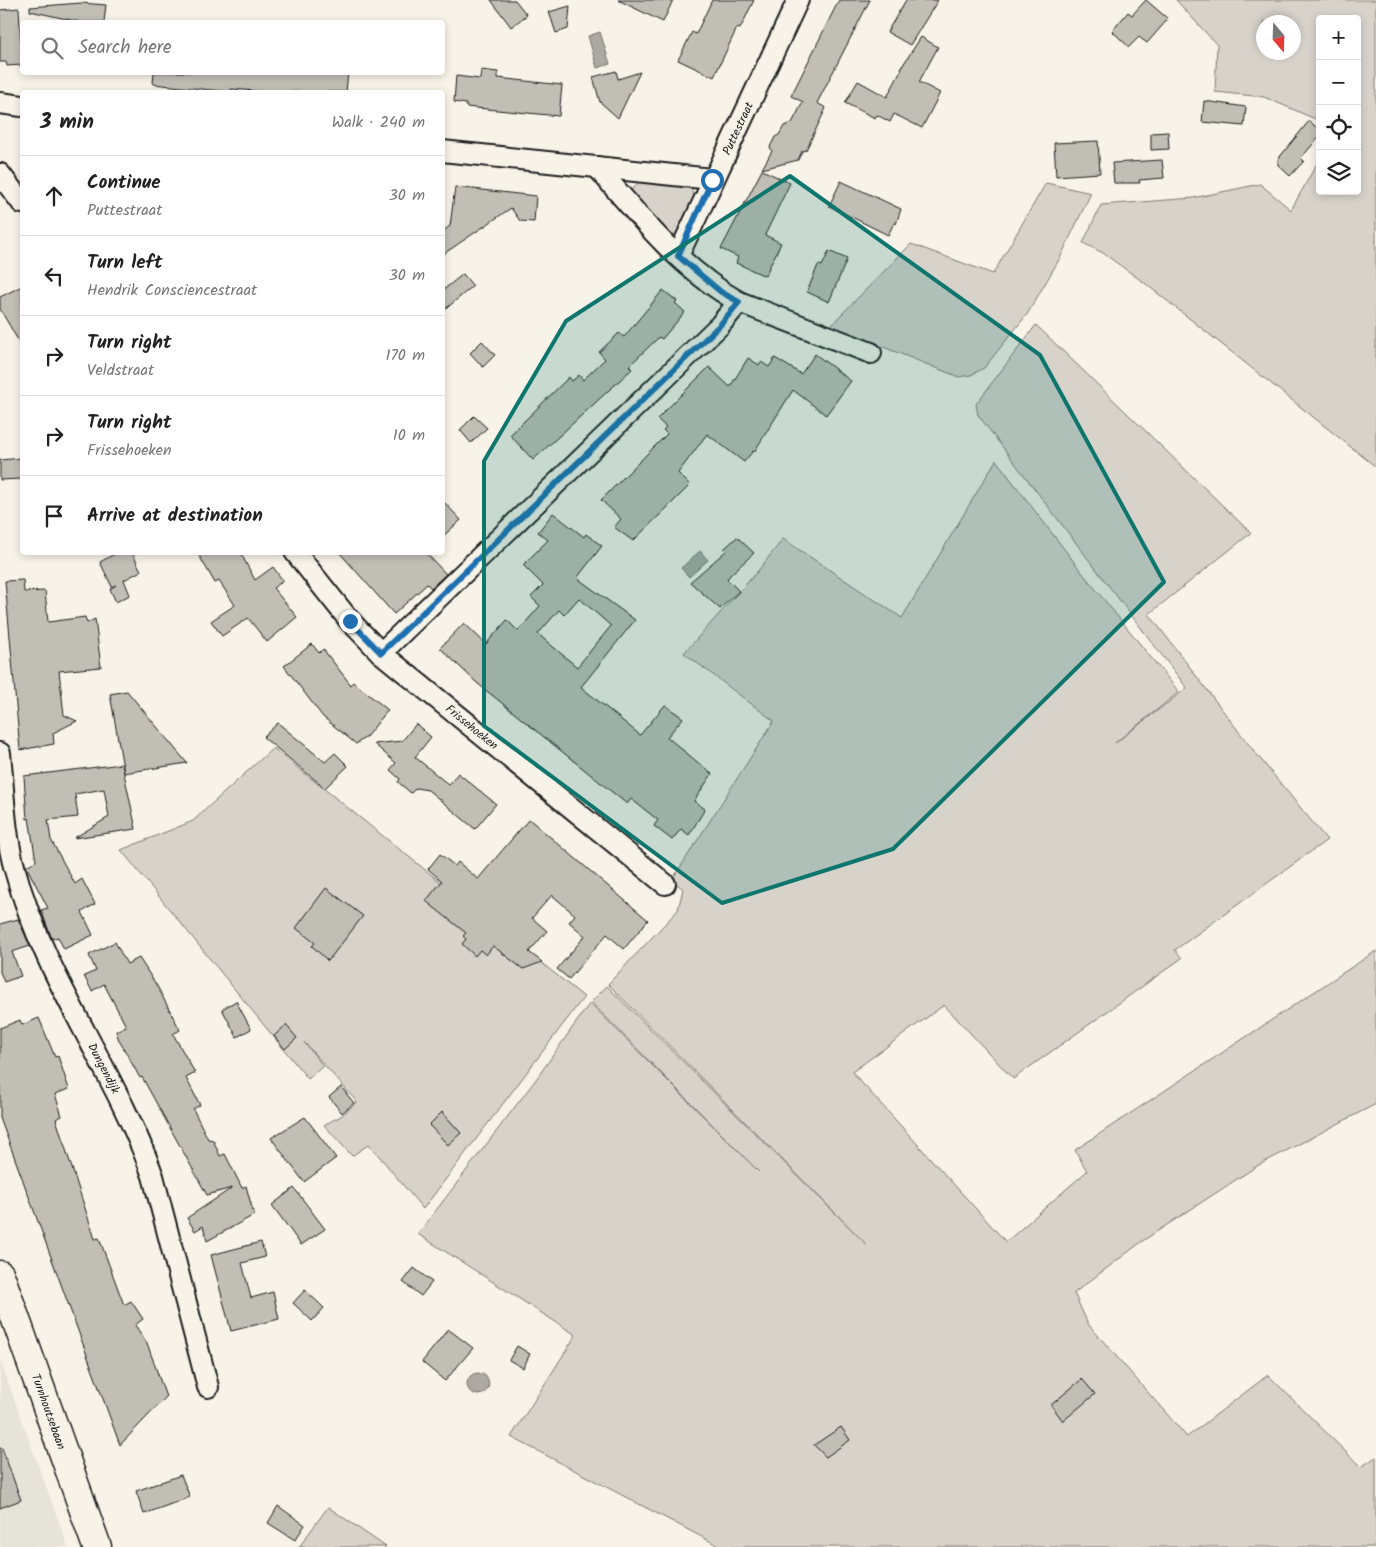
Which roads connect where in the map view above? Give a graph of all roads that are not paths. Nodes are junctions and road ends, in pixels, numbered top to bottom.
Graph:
1 (798, 0) edge
2 (0, 103) edge
3 (20, 106) edge
4 (445, 151) edge
5 (597, 167) junction
6 (0, 174) edge
7 (712, 180) junction
8 (20, 199) edge
9 (678, 256) junction
10 (739, 302) junction
11 (870, 353) dead end
12 (297, 555) edge
13 (381, 653) junction
14 (0, 753) edge
15 (665, 884) dead end
16 (0, 1275) edge
17 (208, 1387) dead end
18 (92, 1544) edge

1 - 7 street, Puttestraat
2 - 3 street
4 - 5 street
5 - 7 street
5 - 9 street
6 - 8 street
7 - 9 street, Puttestraat
9 - 10 street
10 - 11 street
10 - 13 street
12 - 13 street, Frissehoeken
13 - 15 street, Frissehoeken
14 - 17 street, Dungendijk
16 - 18 main road, Turnhoutsebaan

